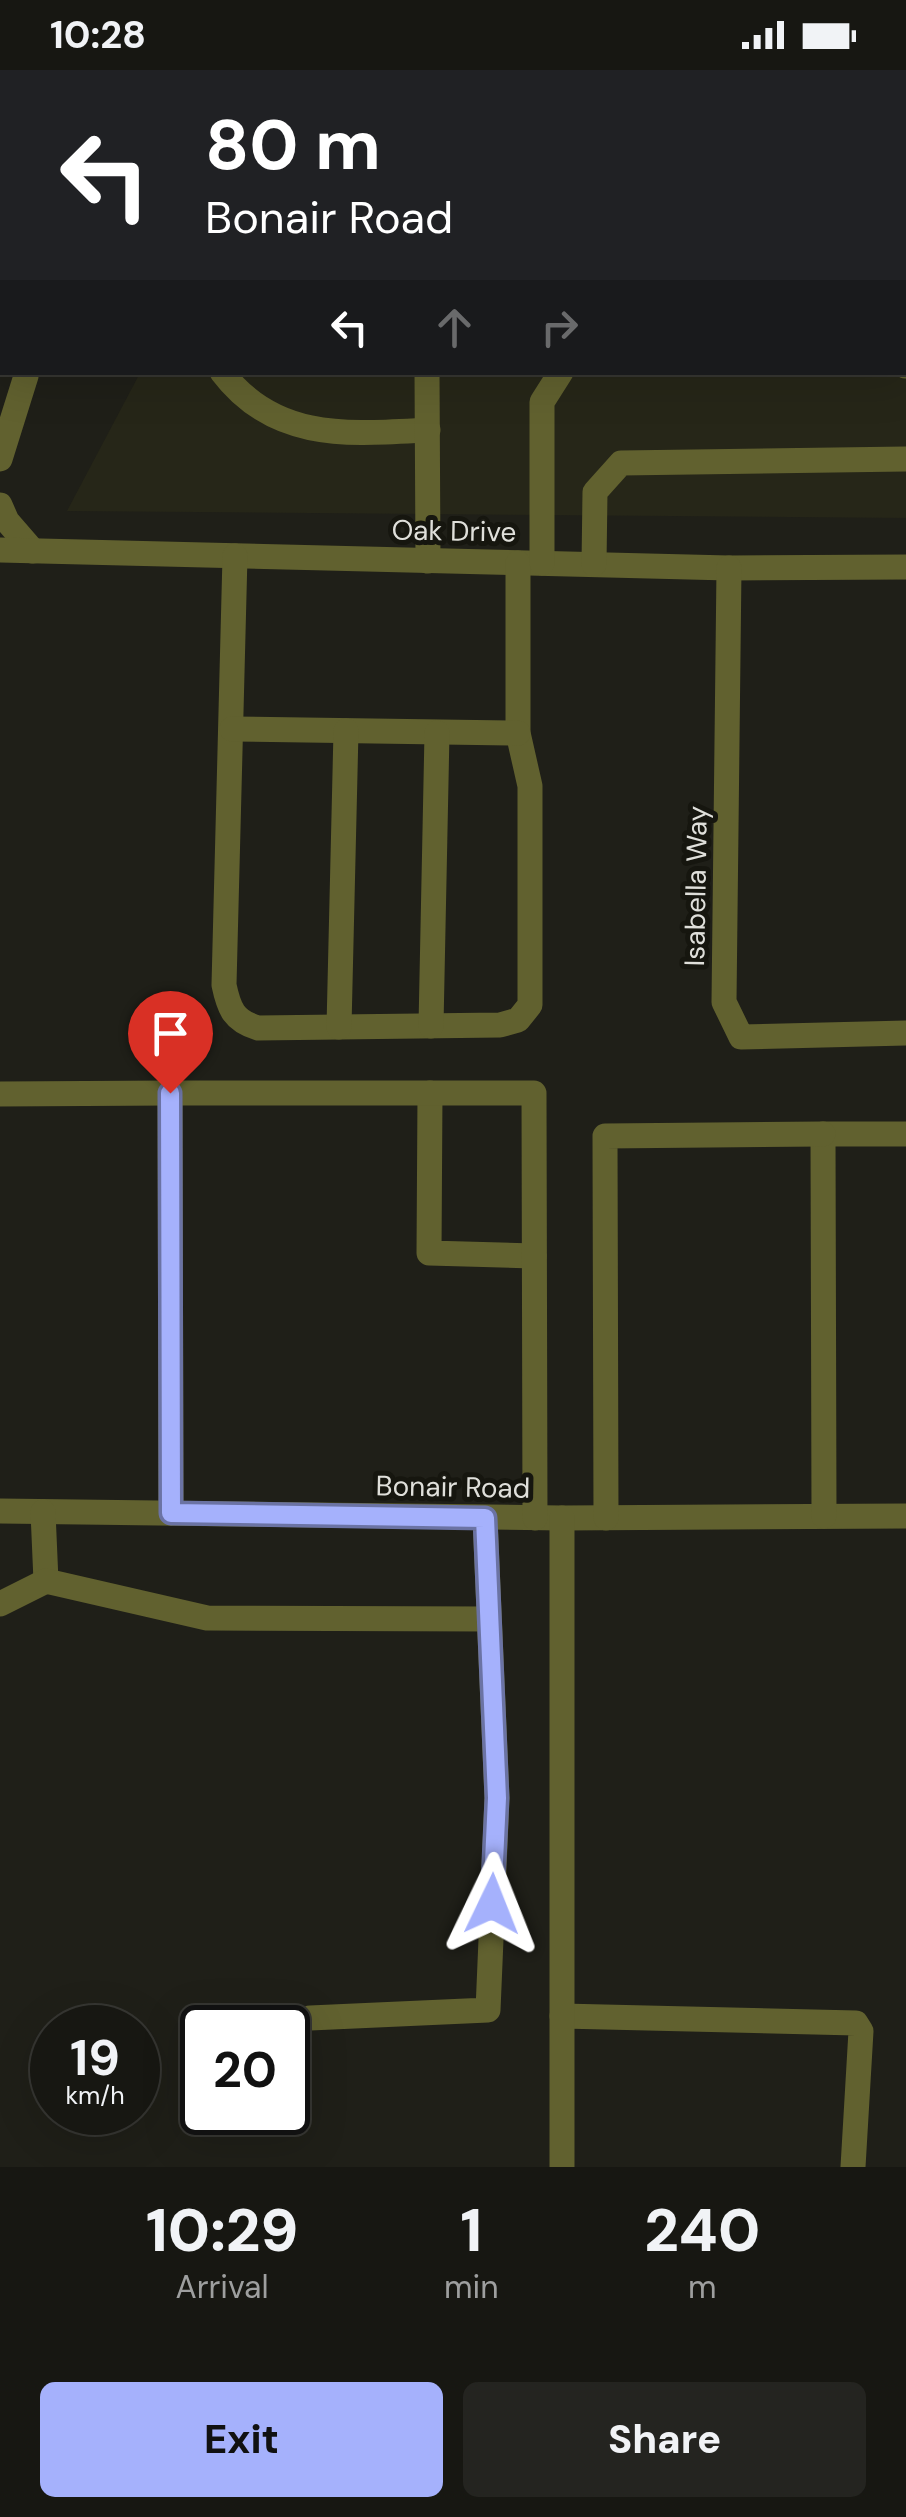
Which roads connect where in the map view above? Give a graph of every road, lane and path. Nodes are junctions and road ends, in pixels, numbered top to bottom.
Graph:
1 (26, 375) edge
2 (27, 375) edge
3 (224, 375) edge
4 (427, 375) edge
5 (560, 375) edge
6 (0, 413) edge
7 (428, 430) junction
8 (906, 458) edge
9 (0, 459) edge
10 (0, 506) edge
11 (0, 550) edge
12 (33, 551) junction
13 (235, 556) junction
14 (428, 560) junction
15 (530, 563) junction
16 (594, 564) junction
17 (906, 567) edge
18 (729, 568) junction
19 (232, 730) junction
20 (346, 731) junction
21 (437, 732) junction
22 (518, 734) junction
23 (431, 1026) junction
24 (340, 1027) junction
25 (906, 1033) edge
26 (170, 1093) junction
27 (430, 1093) junction
28 (0, 1094) edge
29 (823, 1134) junction
30 (906, 1134) edge
31 (534, 1256) junction
32 (0, 1512) edge
33 (43, 1512) junction
34 (171, 1513) junction
35 (824, 1516) junction
36 (906, 1516) edge
37 (485, 1518) junction
38 (535, 1518) junction
39 (562, 1518) junction
40 (606, 1518) junction
41 (46, 1581) junction
42 (0, 1604) edge
43 (488, 1619) junction
44 (562, 2016) junction
45 (310, 2018) dead end
46 (562, 2167) edge
47 (853, 2167) edge

1 - 6 street
2 - 9 street
3 - 7 street
4 - 7 street
5 - 15 street
7 - 14 street
8 - 16 street
10 - 12 street
11 - 12 street, Oak Drive
12 - 13 street, Oak Drive
13 - 14 street, Oak Drive
13 - 19 street
14 - 15 street, Oak Drive
15 - 16 street, Oak Drive
15 - 22 street
16 - 18 street, Oak Drive
17 - 18 street, Oak Drive
18 - 25 street, Isabella Way
19 - 20 street
19 - 24 street
20 - 21 street
20 - 24 street
21 - 22 street
21 - 23 street
22 - 23 street
23 - 24 street
26 - 27 street
26 - 28 street
26 - 34 street
27 - 31 street
27 - 31 street
29 - 30 street
29 - 35 street
29 - 40 street
31 - 38 street
32 - 33 street, Bonair Road
33 - 34 street, Bonair Road
33 - 41 street
34 - 37 street, Bonair Road
35 - 36 street, Bonair Road
35 - 40 street, Bonair Road
37 - 38 street, Bonair Road
37 - 43 street
38 - 39 street, Bonair Road
39 - 40 street, Bonair Road
39 - 44 street
41 - 42 street
41 - 43 street
43 - 45 street
44 - 46 street
44 - 47 street

